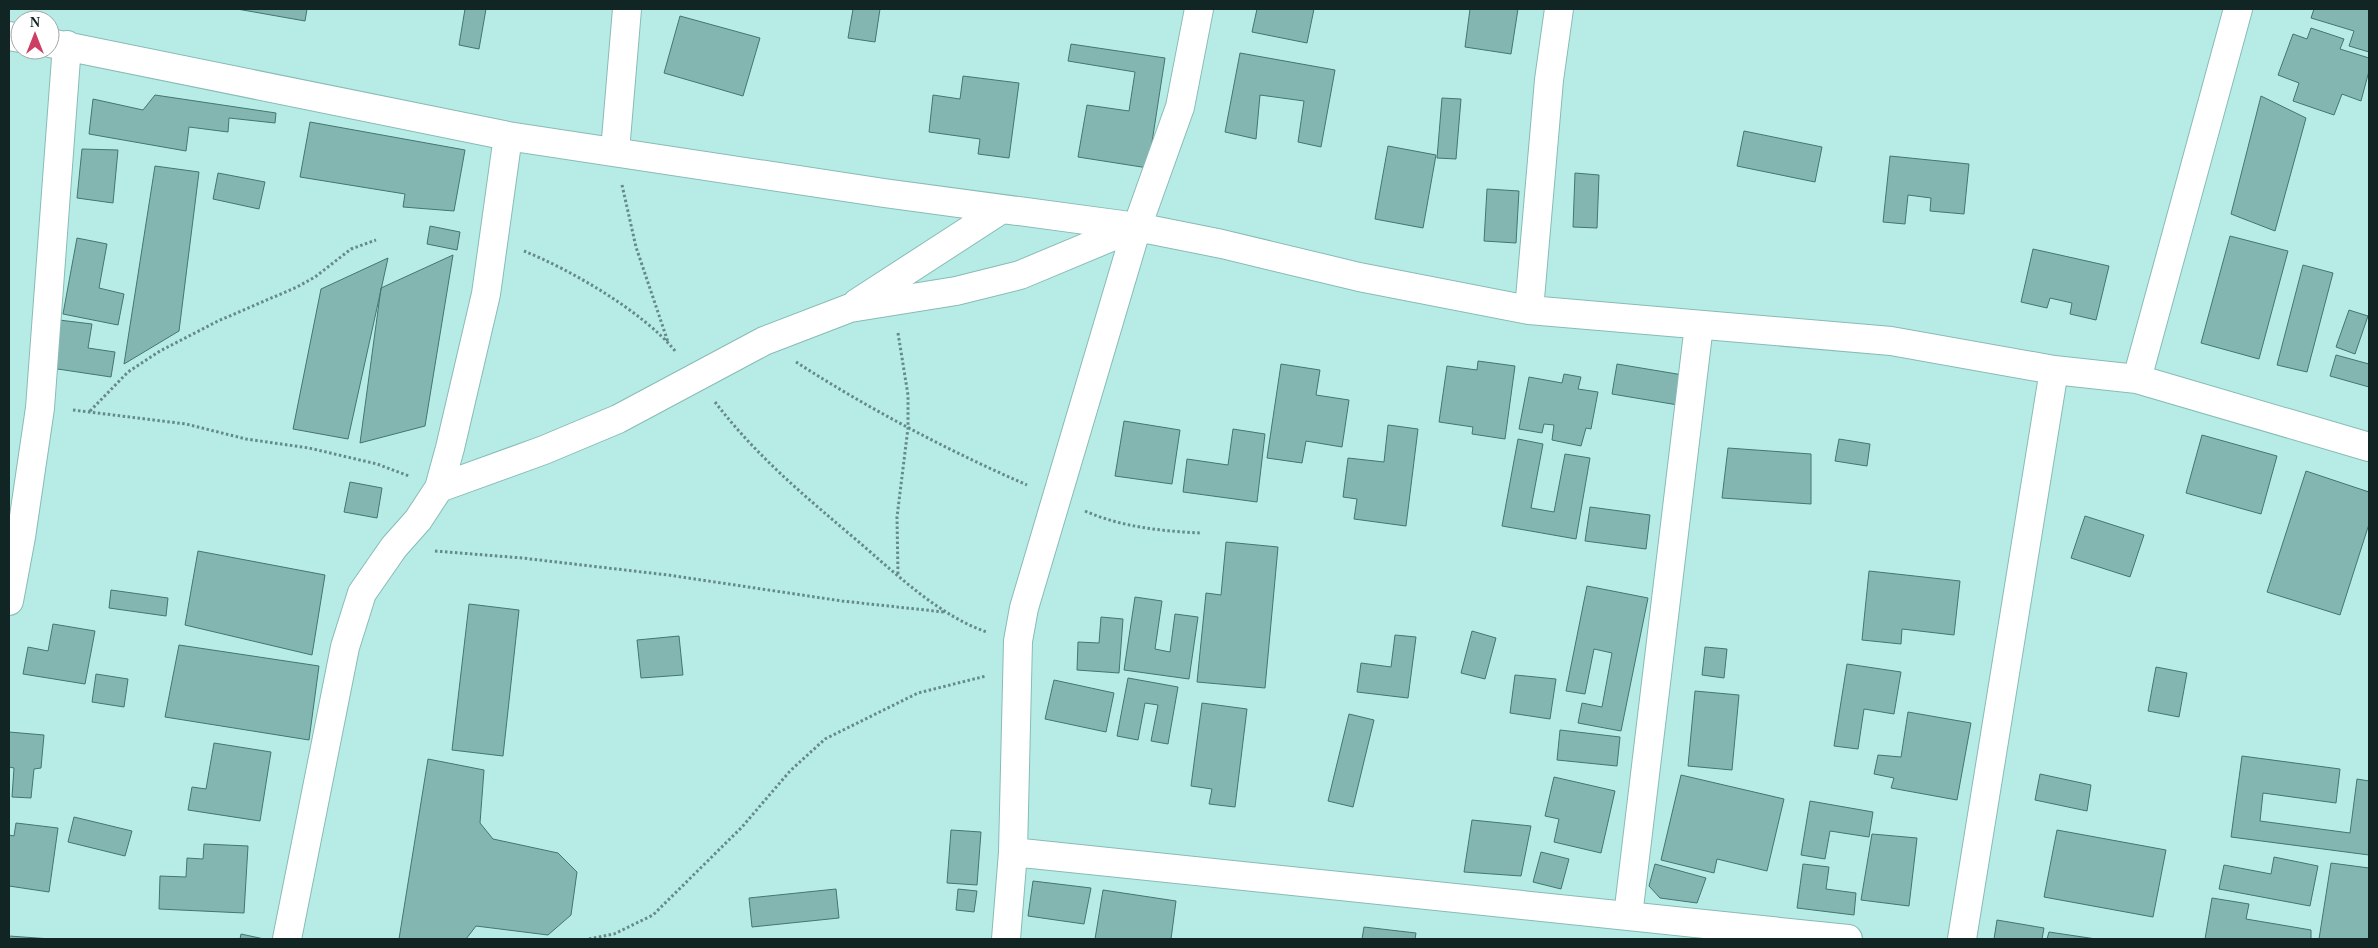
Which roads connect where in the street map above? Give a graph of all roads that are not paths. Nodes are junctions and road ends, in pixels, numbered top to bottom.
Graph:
1 (627, 9) edge
2 (1199, 9) edge
3 (1559, 9) edge
4 (2238, 9) edge
5 (60, 44) edge
6 (57, 60) edge
7 (508, 136) junction
8 (615, 151) junction
9 (1002, 209) junction
10 (1137, 226) junction
11 (850, 308) junction
12 (1529, 310) junction
13 (1699, 325) junction
14 (2054, 370) junction
15 (2137, 379) junction
16 (2369, 447) edge
17 (439, 488) junction
18 (9, 601) edge
19 (1013, 852) junction
20 (1628, 916) junction
21 (287, 939) edge
22 (1006, 939) edge
23 (1848, 939) edge
24 (1962, 939) edge

1 - 8 street
2 - 10 street
3 - 12 street
4 - 15 street
5 - 7 street
6 - 18 street
7 - 8 street
7 - 17 street
8 - 9 street
9 - 10 street
9 - 11 street
10 - 11 street
10 - 12 street
10 - 19 street
11 - 17 street
12 - 13 street
13 - 14 street
13 - 20 street
14 - 15 street
14 - 24 street
15 - 16 street
17 - 21 street
19 - 20 street
19 - 22 street
20 - 23 street

